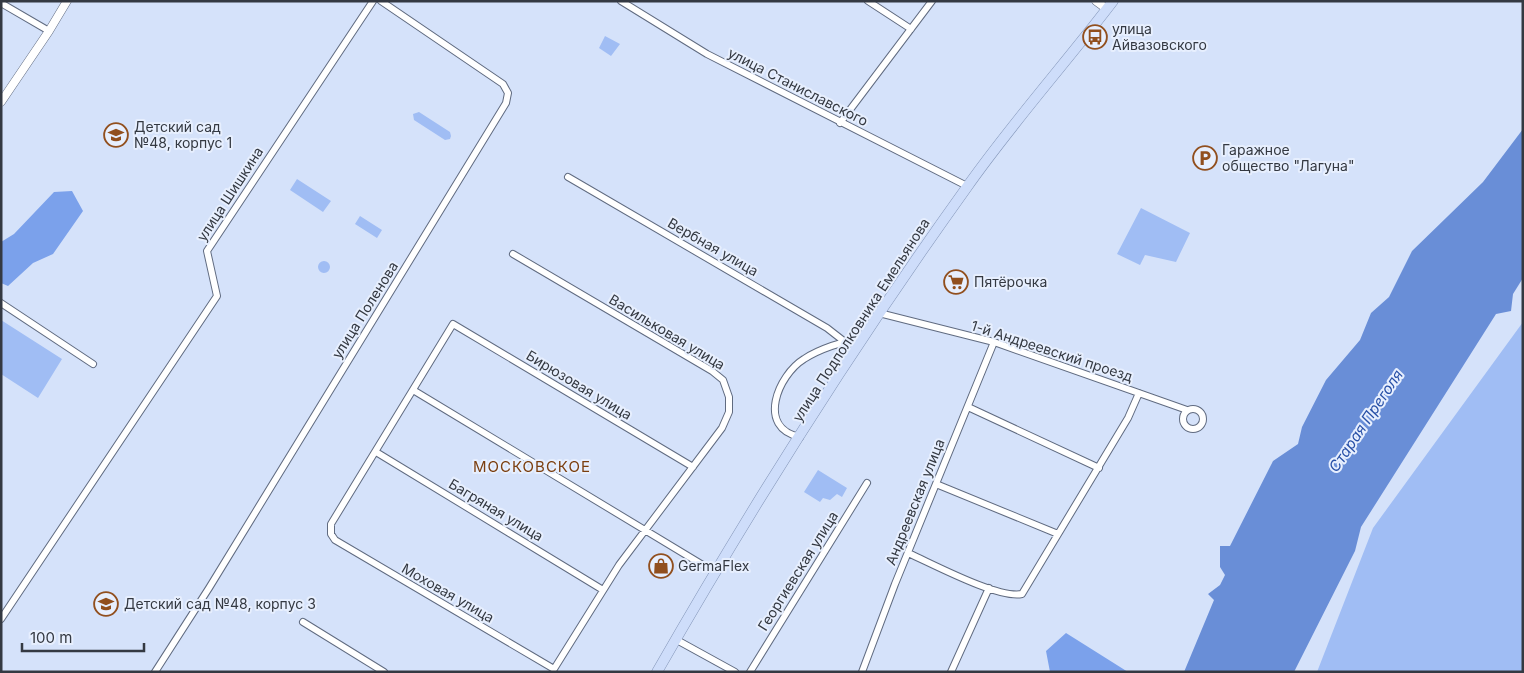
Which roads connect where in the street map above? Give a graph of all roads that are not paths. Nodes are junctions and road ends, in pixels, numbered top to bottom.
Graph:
1 (66, 1) edge
2 (372, 1) edge
3 (381, 1) edge
4 (621, 1) edge
5 (868, 1) edge
6 (932, 1) edge
7 (1096, 1) edge
8 (1, 3) edge
9 (1110, 5) edge
10 (911, 29) junction
11 (49, 31) junction
12 (1, 102) edge
13 (840, 123) junction
14 (568, 177) dead end
15 (968, 186) junction
16 (513, 254) dead end
17 (1, 303) edge
18 (879, 313) junction
19 (453, 324) joint
20 (862, 338) junction
21 (845, 342) junction
22 (994, 342) junction
23 (93, 364) dead end
24 (412, 390) junction
25 (1139, 393) junction
26 (968, 407) junction
27 (1187, 410) dead end
28 (800, 437) junction
29 (376, 452) junction
30 (693, 467) junction
31 (1099, 468) junction
32 (867, 483) dead end
33 (936, 484) junction
34 (644, 529) junction
35 (1058, 534) junction
36 (908, 553) junction
37 (716, 573) junction
38 (989, 588) junction
39 (603, 590) junction
40 (1, 619) edge
41 (303, 622) dead end
42 (675, 639) junction
43 (155, 672) edge
44 (384, 672) edge
45 (657, 672) edge
46 (735, 672) edge
47 (750, 672) edge
48 (862, 672) edge
49 (951, 672) edge

1 - 11 street
2 - 40 street, улица Шишкина
3 - 43 street, улица Поленова
4 - 13 street, улица Станиславского
5 - 10 street
6 - 10 street
7 - 9 street
8 - 11 street
9 - 15 main road, улица Подполковника Емельянова
10 - 13 street
11 - 12 street
13 - 15 street, улица Станиславского
14 - 21 street, Вербная улица
15 - 18 main road, улица Подполковника Емельянова
16 - 30 street, Васильковая улица
17 - 23 street
18 - 20 main road, улица Подполковника Емельянова
18 - 22 street, 1-й Андреевский проезд
19 - 24 street, Моховая улица
19 - 30 street, Бирюзовая улица
20 - 21 street
20 - 28 main road, улица Подполковника Емельянова
21 - 28 street
22 - 25 street, 1-й Андреевский проезд
22 - 26 street, Андреевская улица
24 - 29 street, Моховая улица
24 - 34 street
25 - 27 street, 1-й Андреевский проезд
25 - 31 street
26 - 31 street
26 - 33 street, Андреевская улица
28 - 37 main road, улица Подполковника Емельянова
29 - 39 street, Багряная улица
29 - 39 street, Моховая улица
30 - 34 street, Моховая улица
31 - 35 street
32 - 47 street, Георгиевская улица
33 - 35 street
33 - 36 street, Андреевская улица
34 - 37 street
34 - 39 street, Моховая улица
35 - 38 street
36 - 38 street
36 - 48 street, Андреевская улица
37 - 42 main road, улица Подполковника Емельянова
38 - 49 street
41 - 44 street
42 - 45 main road, улица Подполковника Емельянова
42 - 46 street

